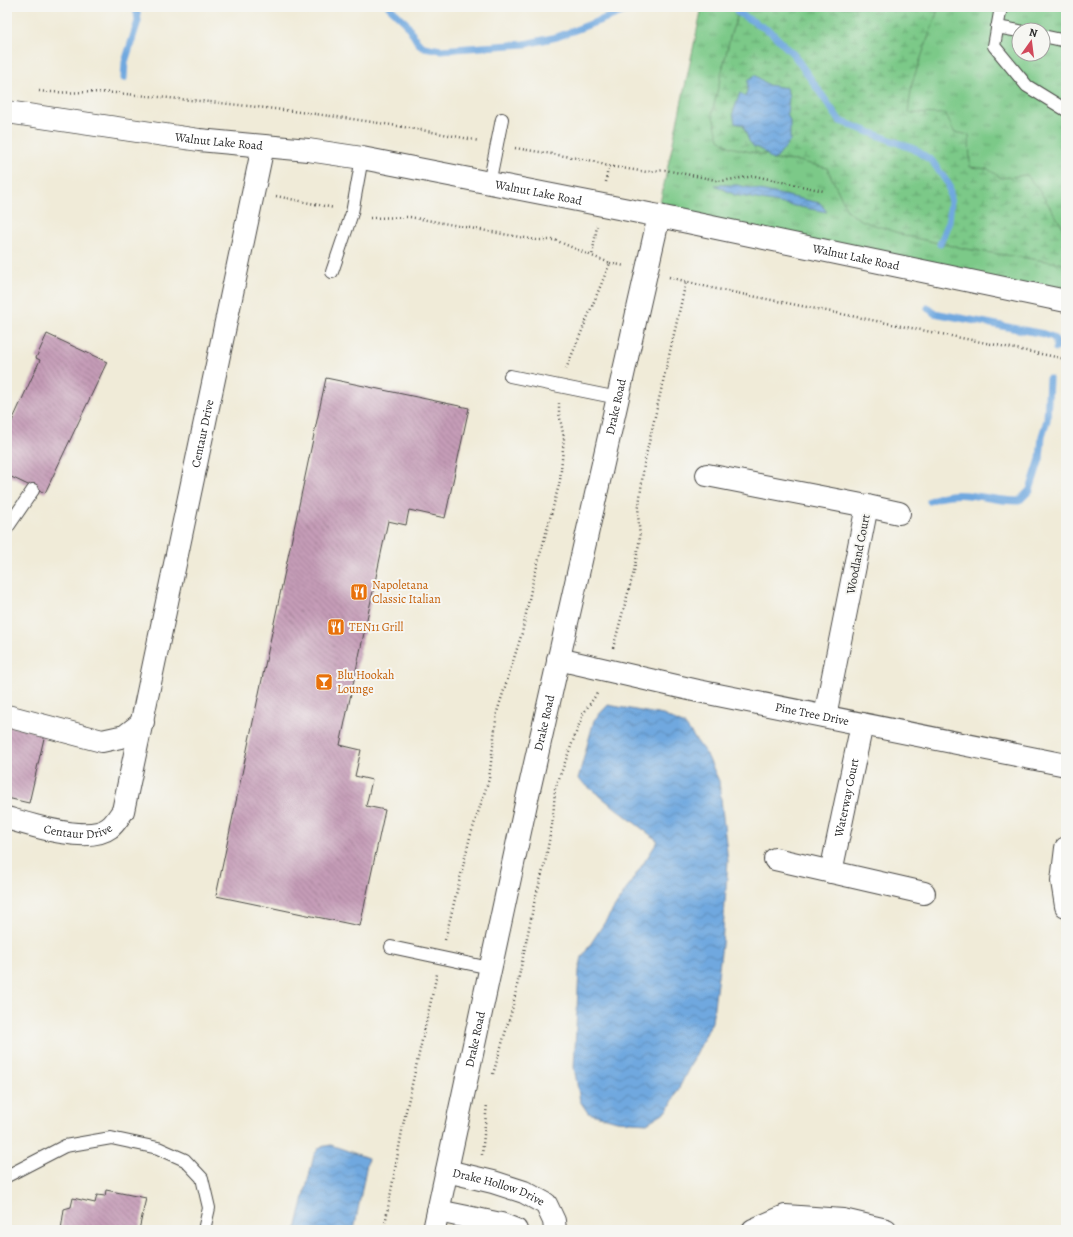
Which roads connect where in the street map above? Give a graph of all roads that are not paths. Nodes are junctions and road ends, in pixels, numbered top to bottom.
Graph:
1 (1001, 7) edge
2 (997, 27) junction
3 (1011, 30) edge
4 (1051, 38) edge
5 (1066, 41) edge
6 (1066, 110) edge
7 (7, 112) edge
8 (502, 119) dead end
9 (263, 146) junction
10 (362, 158) junction
11 (489, 184) junction
12 (659, 216) junction
13 (332, 272) dead end
14 (1066, 300) edge
15 (510, 376) dead end
16 (618, 398) junction
17 (707, 475) dead end
18 (33, 490) dead end
19 (867, 506) junction
20 (899, 513) dead end
21 (8, 527) edge
22 (558, 659) junction
23 (7, 716) edge
24 (825, 716) junction
25 (142, 722) junction
26 (862, 724) junction
27 (1066, 765) edge
28 (7, 818) edge
29 (1066, 848) edge
30 (775, 859) dead end
31 (831, 872) junction
32 (924, 893) dead end
33 (1066, 906) edge
34 (391, 948) dead end
35 (490, 968) junction
36 (447, 1170) junction
37 (7, 1176) edge
38 (436, 1220) edge
39 (204, 1230) edge
40 (516, 1230) edge
41 (555, 1230) edge
42 (753, 1230) edge
43 (886, 1230) edge

1 - 2 lane
2 - 3 lane
2 - 6 lane
4 - 5 lane
7 - 9 street, Walnut Lake Road
8 - 11 lane
9 - 10 street, Walnut Lake Road
9 - 25 street, Centaur Drive
10 - 11 street, Walnut Lake Road
10 - 13 lane
11 - 12 street, Walnut Lake Road
12 - 14 street, Walnut Lake Road
12 - 16 street, Drake Road
15 - 16 lane
16 - 22 street, Drake Road
17 - 19 street, Woodland Court
18 - 21 lane
19 - 20 street
19 - 24 street, Woodland Court
22 - 24 street, Pine Tree Drive
22 - 35 street, Drake Road
23 - 25 street
24 - 26 street, Pine Tree Drive
25 - 28 street, Centaur Drive
26 - 27 street, Pine Tree Drive
26 - 31 street, Waterway Court
29 - 33 street
30 - 31 street
31 - 32 street
34 - 35 lane
35 - 36 street, Drake Road
36 - 38 street, Drake Road
36 - 41 street, Drake Hollow Drive
37 - 39 lane
38 - 40 street
42 - 43 street

